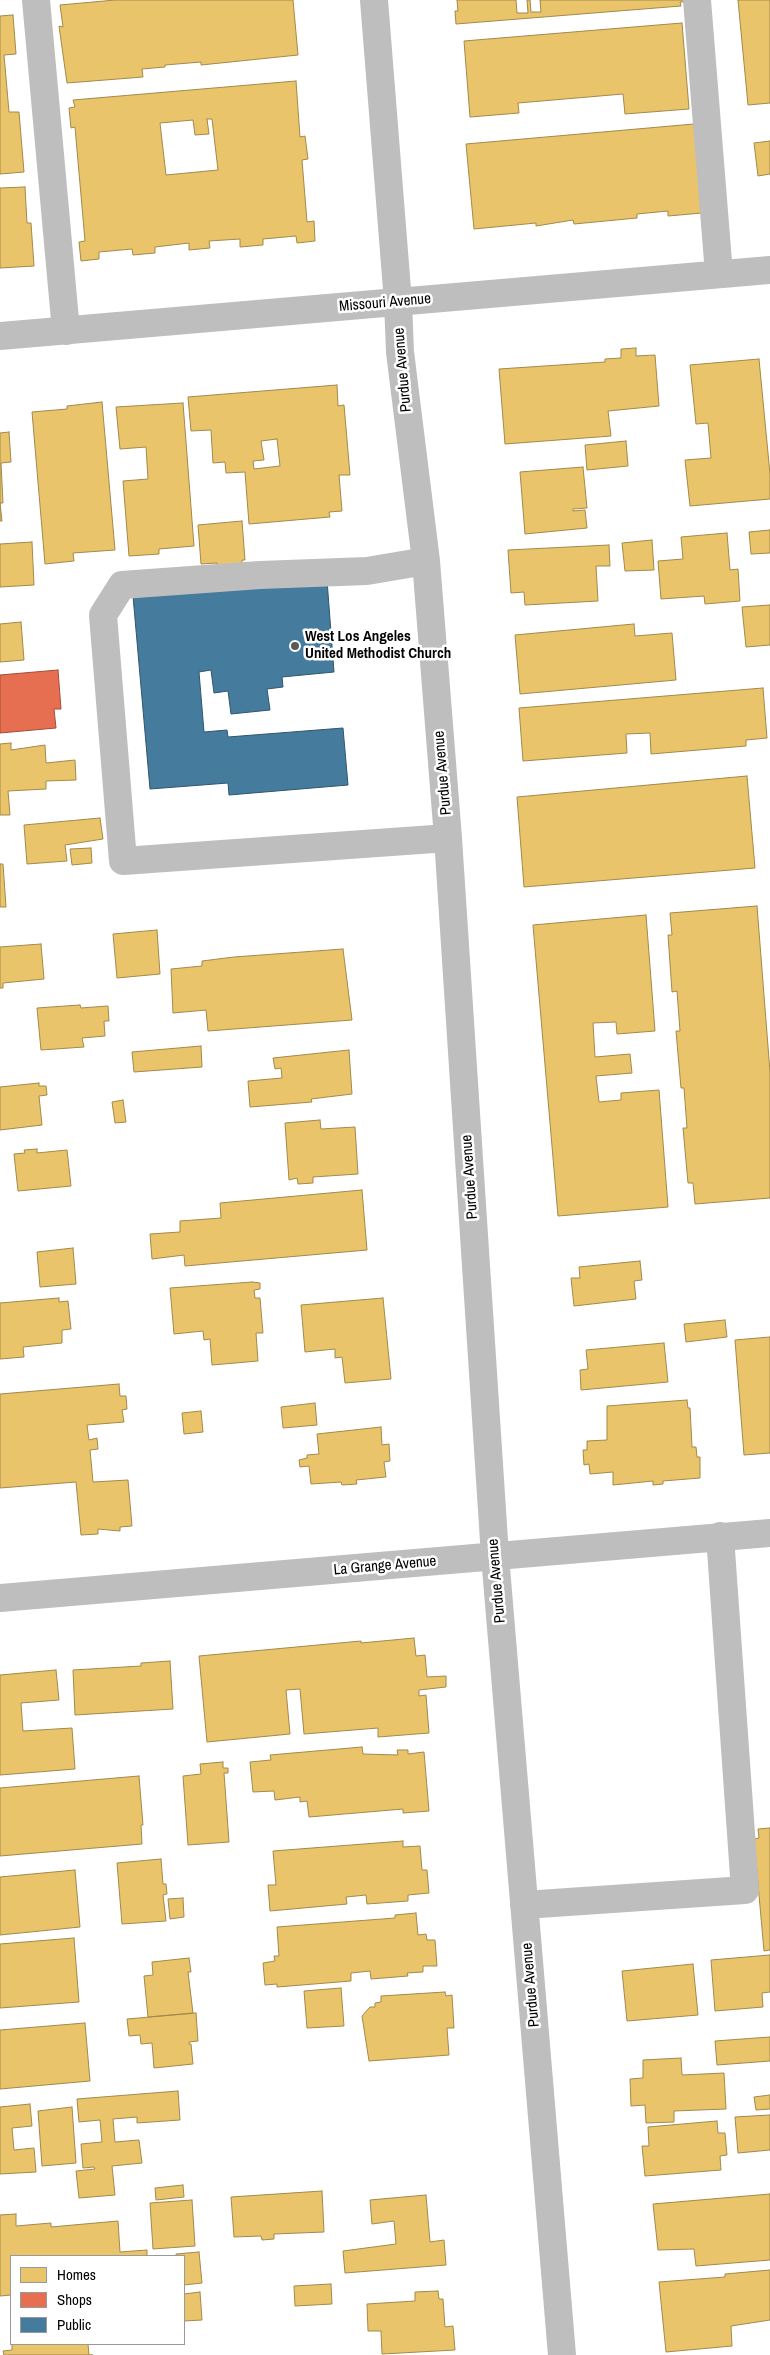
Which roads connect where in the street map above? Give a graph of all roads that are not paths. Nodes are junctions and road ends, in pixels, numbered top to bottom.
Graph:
1 (36, 0) edge
2 (374, 0) edge
3 (698, 0) edge
4 (770, 270) edge
5 (719, 274) junction
6 (398, 302) junction
7 (66, 330) junction
8 (0, 336) edge
9 (426, 561) junction
10 (448, 838) junction
11 (770, 1533) edge
12 (720, 1536) junction
13 (495, 1556) junction
14 (0, 1598) edge
15 (524, 1905) junction
16 (562, 2355) edge

1 - 7 street
2 - 6 street, Purdue Avenue
3 - 5 street
4 - 5 street, Missouri Avenue
5 - 6 street, Missouri Avenue
6 - 7 street, Missouri Avenue
6 - 9 street, Purdue Avenue
7 - 8 street, Missouri Avenue
9 - 10 street, Purdue Avenue
9 - 10 street
10 - 13 street, Purdue Avenue
11 - 12 street, La Grange Avenue
12 - 13 street, La Grange Avenue
12 - 15 street
13 - 14 street, La Grange Avenue
13 - 15 street, Purdue Avenue
15 - 16 street, Purdue Avenue

